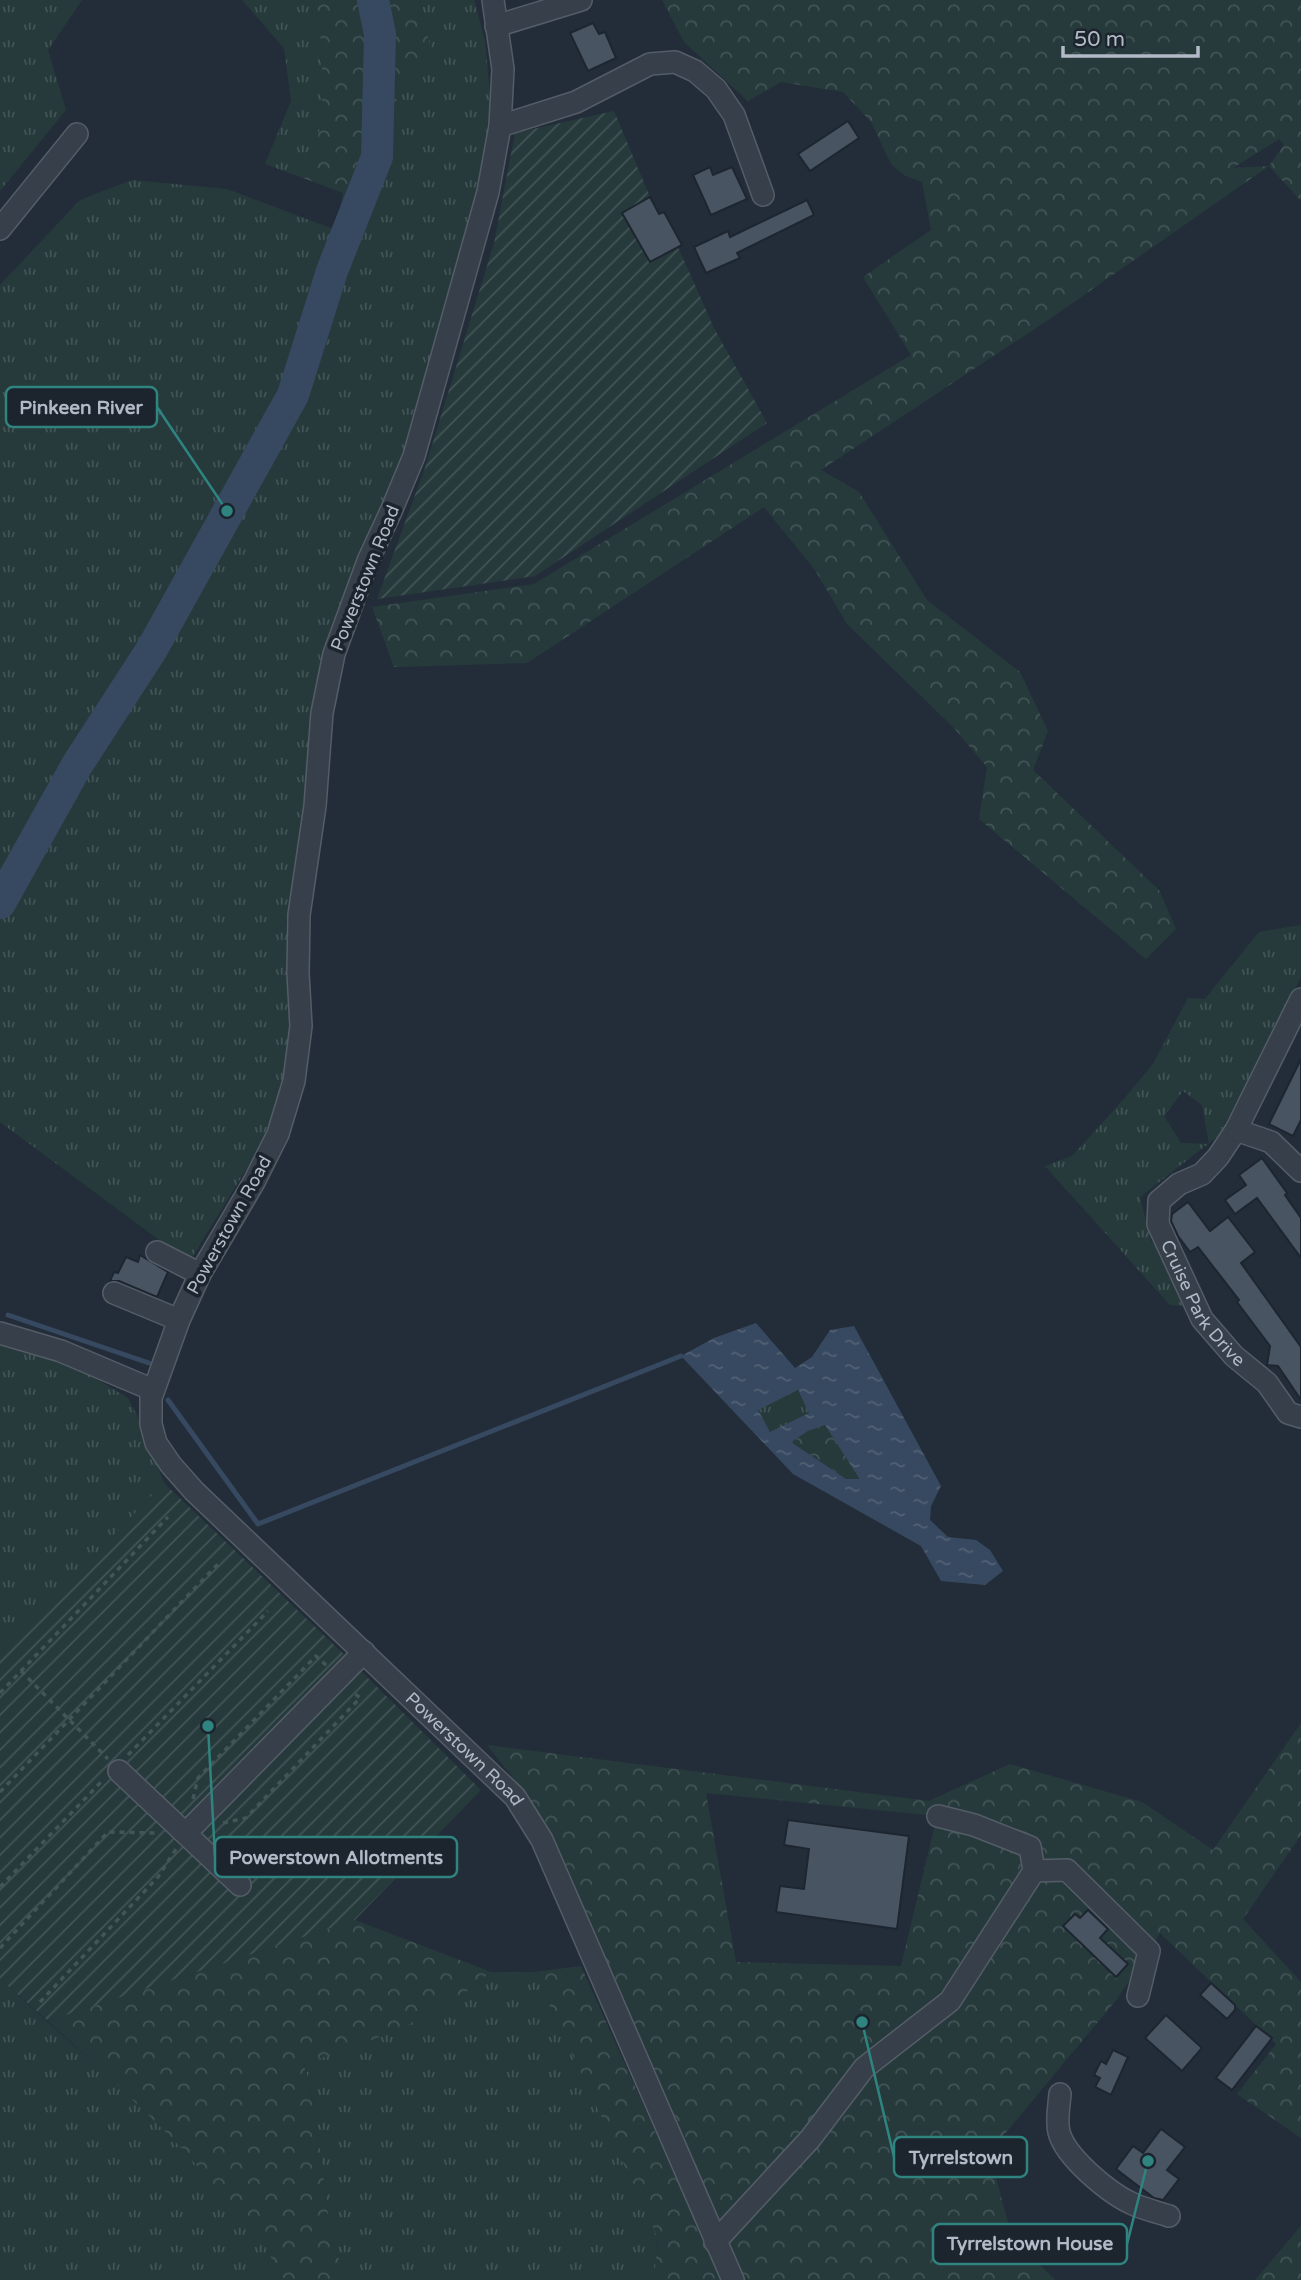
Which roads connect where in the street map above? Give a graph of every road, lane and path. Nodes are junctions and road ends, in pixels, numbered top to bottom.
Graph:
1 (493, 0) edge
2 (580, 0) edge
3 (496, 26) junction
4 (500, 126) junction
5 (77, 134) dead end
6 (764, 195) dead end
7 (0, 229) edge
8 (1301, 999) edge
9 (1236, 1130) junction
10 (1301, 1171) edge
11 (157, 1252) dead end
12 (200, 1274) junction
13 (114, 1293) dead end
14 (179, 1320) junction
15 (0, 1332) edge
16 (153, 1390) junction
17 (1301, 1417) edge
18 (168, 1517) dead end
19 (218, 1564) dead end
20 (268, 1611) dead end
21 (364, 1652) junction
22 (21, 1671) junction
23 (338, 1678) junction
24 (0, 1693) edge
25 (69, 1720) junction
26 (118, 1769) junction
27 (0, 1792) edge
28 (193, 1800) dead end
29 (938, 1816) dead end
30 (222, 1824) dead end
31 (186, 1833) junction
32 (1030, 1847) junction
33 (1067, 1870) junction
34 (1034, 1871) junction
35 (240, 1885) dead end
36 (0, 1887) edge
37 (0, 1948) edge
38 (1138, 1996) dead end
39 (40, 2002) dead end
40 (1060, 2094) dead end
41 (1169, 2216) dead end
42 (716, 2242) junction
43 (733, 2280) edge

1 - 3 street, Powerstown Road
2 - 3 street
3 - 4 street, Powerstown Road
4 - 6 street
4 - 12 street, Powerstown Road
5 - 7 street
8 - 9 street, Cruise Park Drive
9 - 10 street
9 - 17 street, Cruise Park Drive
11 - 12 street
12 - 14 street, Powerstown Road
13 - 14 street
14 - 16 street, Powerstown Road
15 - 16 street
16 - 21 street, Powerstown Road
18 - 22 path
19 - 25 path
20 - 26 path
21 - 23 street
21 - 42 street, Powerstown Road
22 - 24 path
22 - 25 path
23 - 28 path
23 - 30 path
23 - 31 street
25 - 26 path
25 - 27 path
26 - 31 street
26 - 36 path
29 - 32 street
31 - 35 street
31 - 37 path
31 - 39 path
32 - 33 street
32 - 34 street
33 - 34 street
33 - 38 street
34 - 42 street
40 - 41 street
42 - 43 street, Powerstown Road

